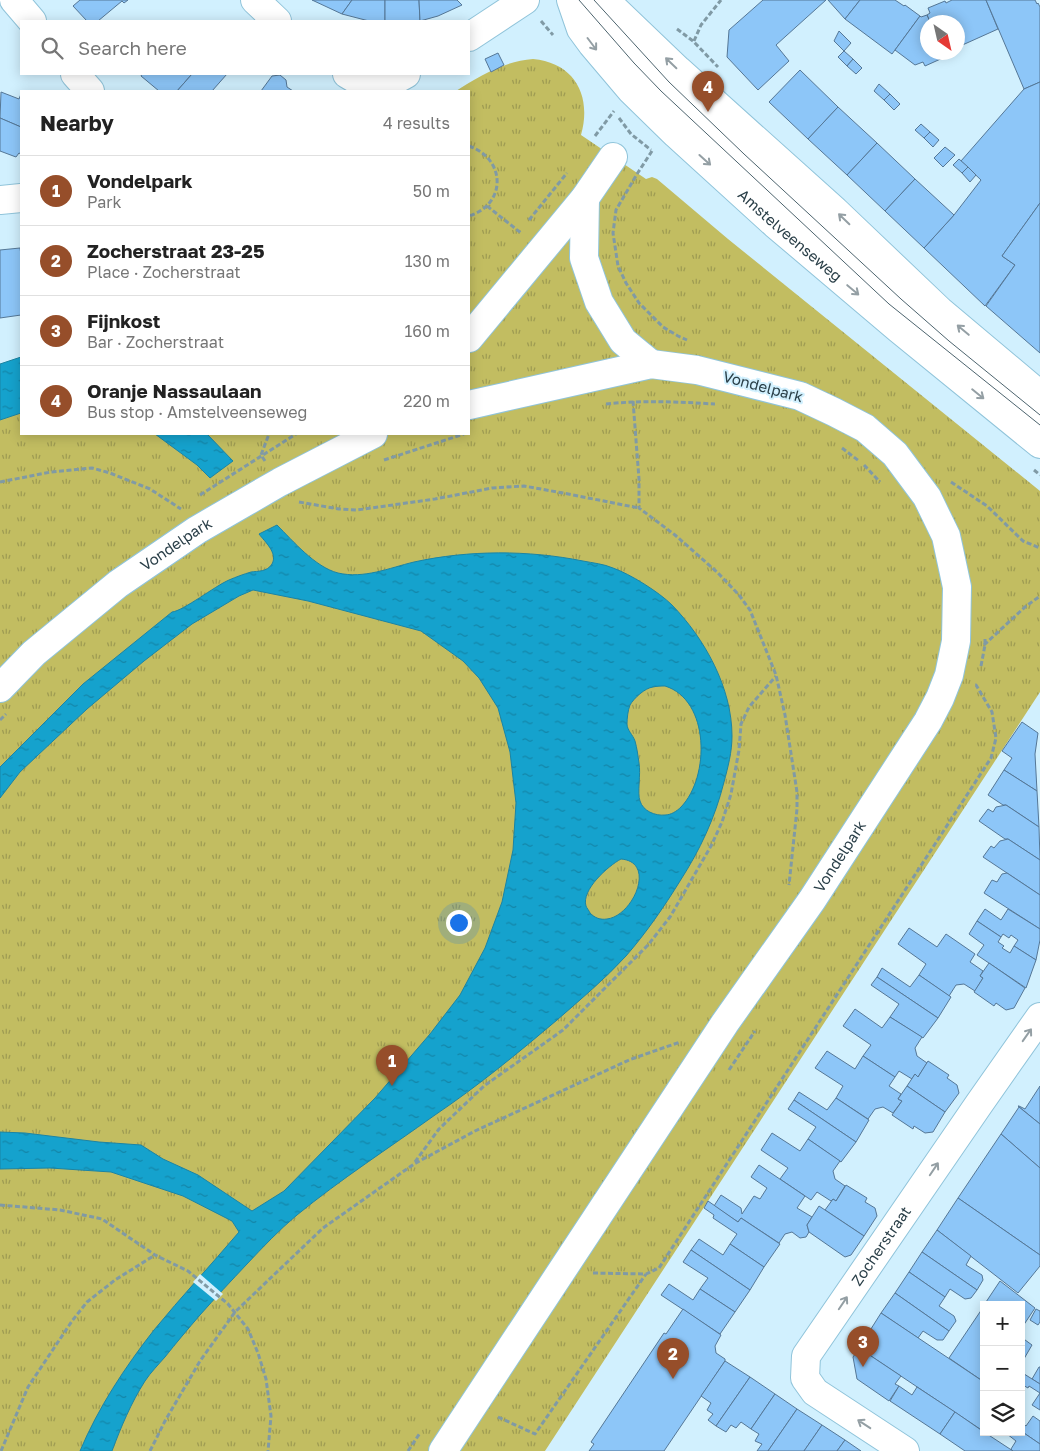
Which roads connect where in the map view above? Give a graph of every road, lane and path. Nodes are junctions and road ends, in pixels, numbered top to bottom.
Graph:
1 (14, 0) edge
2 (255, 0) edge
3 (525, 0) edge
4 (571, 0) edge
5 (586, 0) edge
6 (602, 0) edge
7 (721, 0) edge
8 (31, 20) edge
9 (275, 20) edge
10 (470, 36) edge
11 (693, 41) dead end
12 (76, 75) edge
13 (349, 75) edge
14 (404, 75) edge
15 (89, 90) edge
16 (373, 90) edge
17 (377, 90) edge
18 (614, 110) dead end
19 (630, 134) dead end
20 (590, 142) dead end
21 (470, 146) edge
22 (613, 157) dead end
23 (20, 198) edge
24 (585, 198) junction
25 (0, 200) edge
26 (487, 206) junction
27 (470, 216) edge
28 (513, 227) dead end
29 (650, 314) dead end
30 (470, 337) edge
31 (650, 364) junction
32 (1040, 395) edge
33 (633, 401) junction
34 (604, 404) dead end
35 (717, 404) dead end
36 (470, 405) edge
37 (1040, 420) edge
38 (269, 435) edge
39 (372, 435) edge
40 (442, 435) edge
41 (461, 435) edge
42 (444, 440) junction
43 (1040, 444) edge
44 (840, 447) dead end
45 (261, 455) dead end
46 (381, 461) dead end
47 (0, 482) edge
48 (951, 482) dead end
49 (882, 484) dead end
50 (307, 498) dead end
51 (300, 502) junction
52 (291, 506) dead end
53 (180, 508) dead end
54 (639, 508) junction
55 (1040, 548) edge
56 (1040, 596) edge
57 (985, 645) dead end
58 (776, 675) junction
59 (976, 686) dead end
60 (5, 699) edge
61 (0, 720) edge
62 (794, 877) dead end
63 (789, 884) junction
64 (784, 892) dead end
65 (1040, 1017) edge
66 (724, 1023) junction
67 (684, 1034) dead end
68 (679, 1042) junction
69 (674, 1050) dead end
70 (414, 1164) junction
71 (0, 1205) edge
72 (155, 1254) junction
73 (593, 1273) dead end
74 (646, 1274) junction
75 (235, 1312) junction
76 (498, 1417) dead end
77 (424, 1426) dead end
78 (1, 1451) edge
79 (150, 1451) edge
80 (268, 1451) edge
81 (408, 1451) edge
82 (443, 1451) edge
83 (905, 1451) edge

1 - 8 street
2 - 9 street
3 - 10 street
4 -> 43 street, Amstelveenseweg
5 - 37 street, Amstelveenseweg
32 -> 6 street
7 - 11 path
12 - 15 street
13 - 16 street
14 - 17 street
18 - 20 path
19 - 29 path
21 - 26 path
22 - 24 street
23 - 25 street
24 - 30 street
24 - 31 street
26 - 27 path
26 - 28 path
31 - 36 street, Vondelpark
31 - 66 street, Vondelpark
33 - 34 path
33 - 35 path
33 - 54 path
38 - 45 path
39 - 60 street, Vondelpark
40 - 42 path
41 - 42 path
42 - 46 path
44 - 49 path
47 - 53 path
48 - 55 path
50 - 51 path
51 - 52 path
51 - 54 path
54 - 58 path
56 - 57 path
58 - 63 path
58 - 70 path
59 - 74 path
60 - 61 path
62 - 63 path
63 - 64 path
83 -> 65 street, Zocherstraat
66 - 68 path
66 - 82 street, Vondelpark
67 - 68 path
68 - 69 path
68 - 70 path
70 - 75 path
71 - 72 path
72 - 75 path
72 - 78 path
73 - 74 path
74 - 76 path
75 - 79 path
75 - 80 path
77 - 81 path

